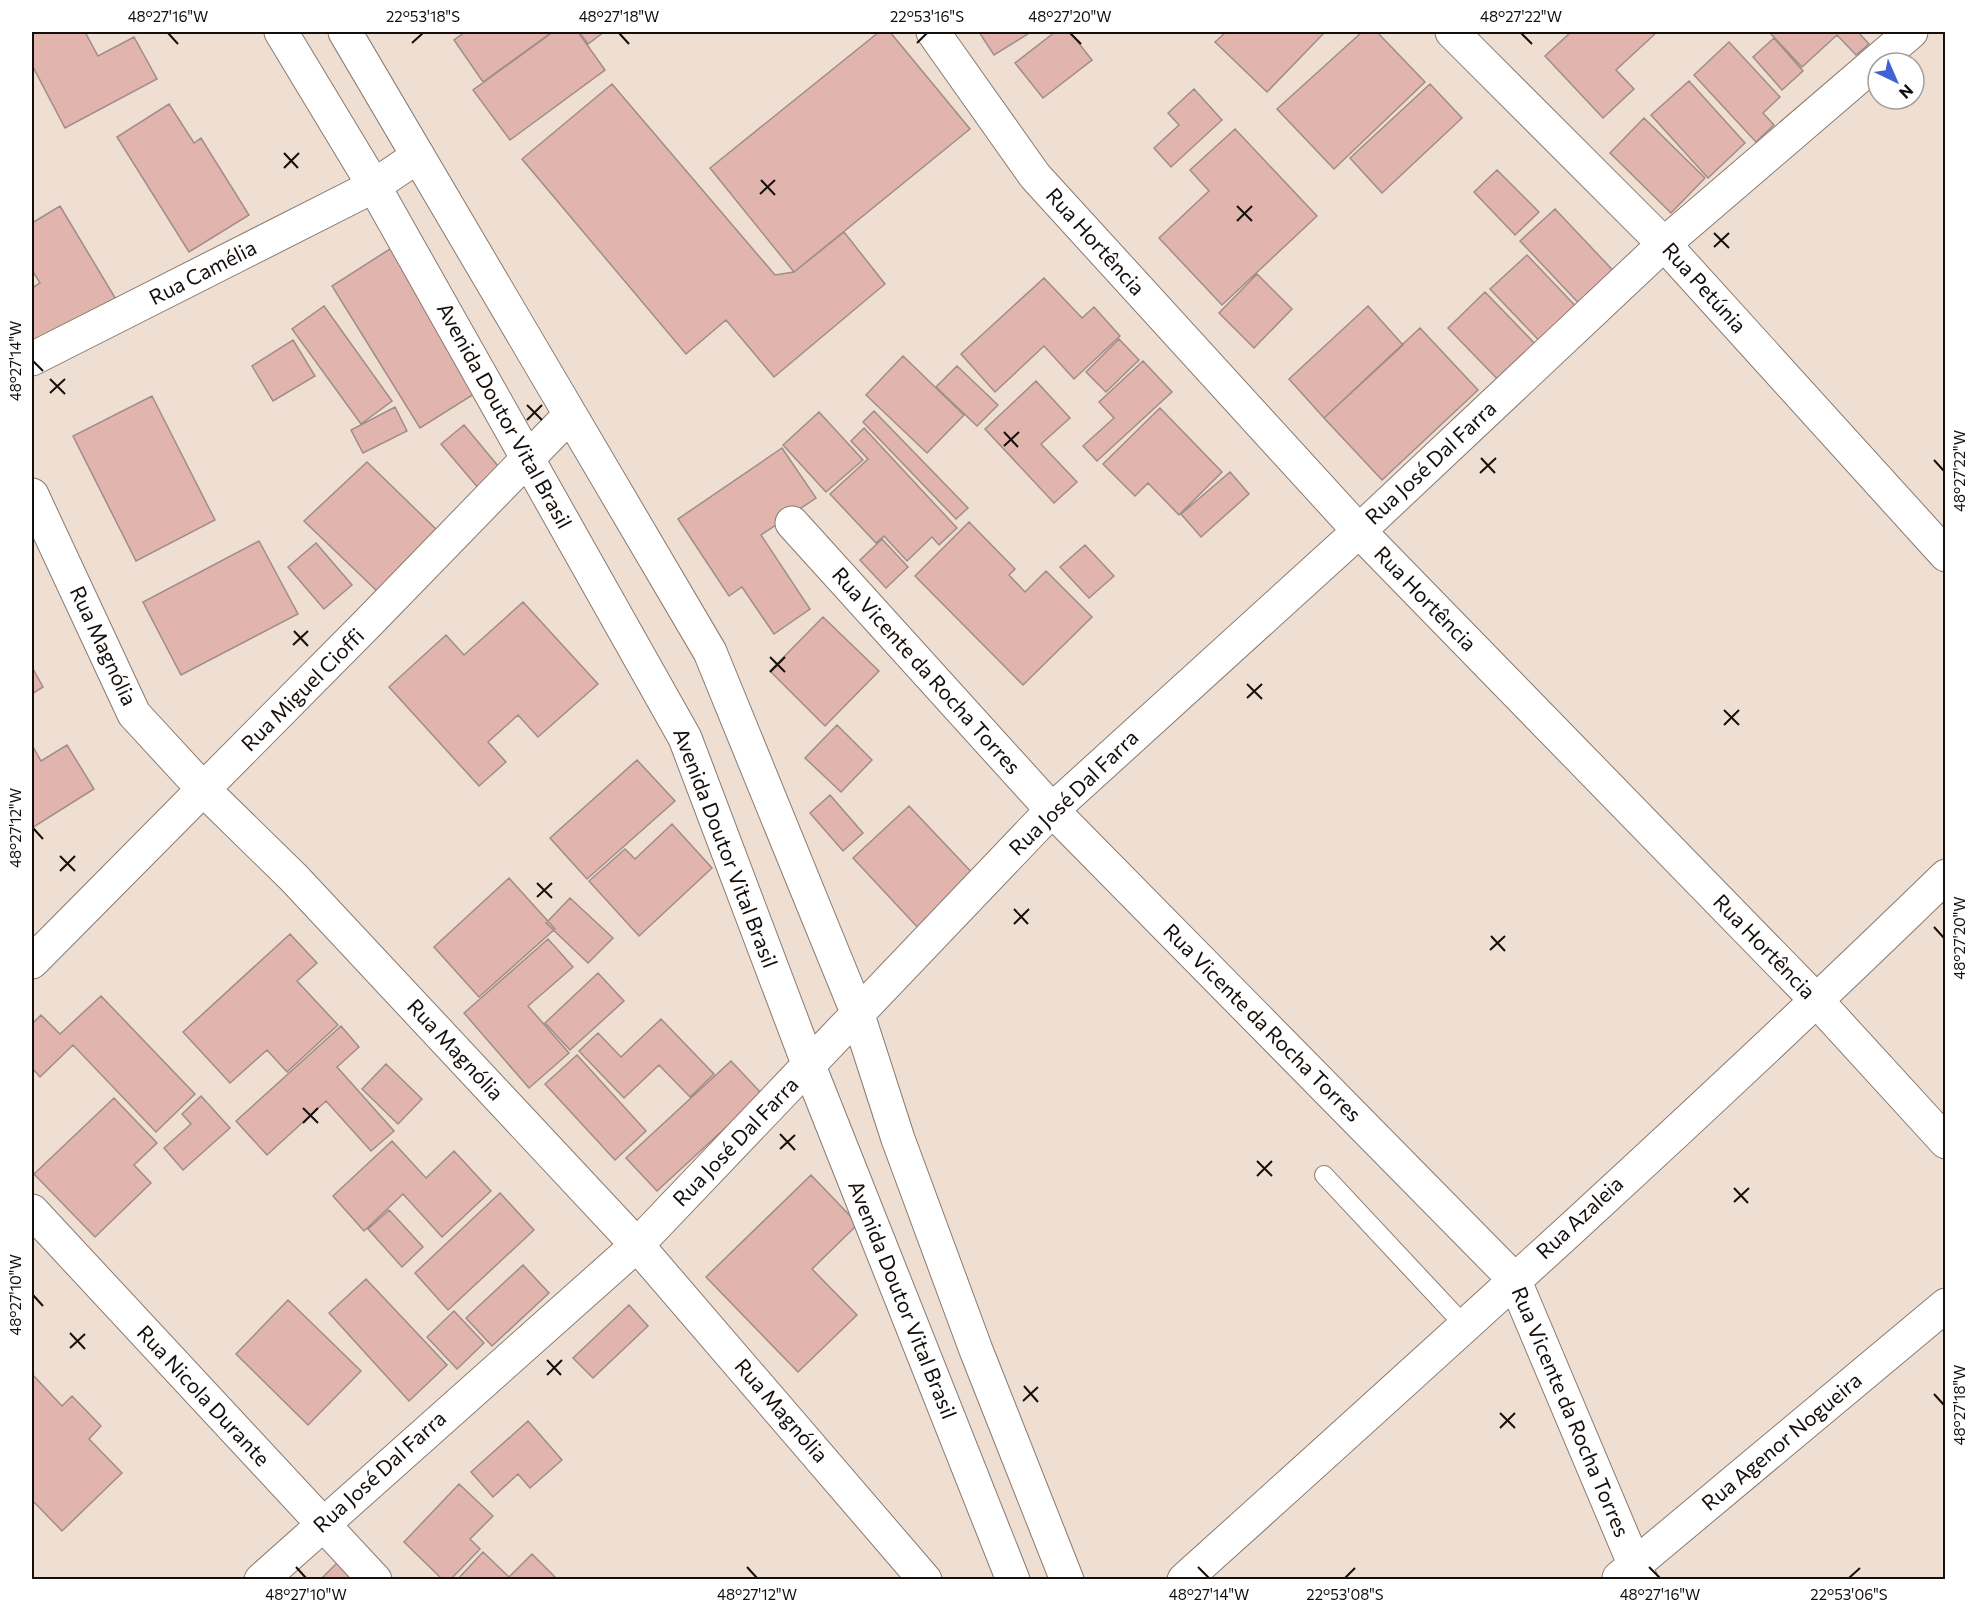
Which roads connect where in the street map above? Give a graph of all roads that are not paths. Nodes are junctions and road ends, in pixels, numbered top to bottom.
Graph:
1 (281, 32) edge
2 (345, 32) edge
3 (933, 32) edge
4 (1452, 32) edge
5 (1911, 32) edge
6 (418, 156) junction
7 (374, 186) junction
8 (1664, 244) junction
9 (32, 359) edge
10 (570, 415) junction
11 (528, 459) junction
12 (32, 495) edge
13 (792, 523) dead end
14 (1359, 531) junction
15 (1946, 555) edge
16 (204, 790) junction
17 (1052, 810) junction
18 (1946, 876) edge
19 (32, 962) edge
20 (1817, 1001) junction
21 (857, 1012) junction
22 (810, 1066) junction
23 (1946, 1142) edge
24 (1323, 1175) dead end
25 (32, 1211) edge
26 (638, 1245) junction
27 (1514, 1279) junction
28 (1946, 1305) edge
29 (1465, 1326) junction
30 (322, 1523) junction
31 (1631, 1575) edge
32 (261, 1580) edge
33 (375, 1580) edge
34 (925, 1580) edge
35 (1013, 1580) edge
36 (1067, 1580) edge
37 (1184, 1580) edge

1 - 7 street, Avenida Doutor Vital Brasil
2 - 6 street
3 - 14 street, Rua Hortência
4 - 8 street, Rua Petúnia
5 - 8 street, Rua José Dal Farra
6 - 7 street, Rua Camélia
6 - 10 street
7 - 9 street, Rua Camélia
7 - 11 street, Avenida Doutor Vital Brasil
8 - 14 street, Rua José Dal Farra
8 - 15 street, Rua Petúnia
10 - 11 street, Rua Miguel Cioffi
10 - 21 street
11 - 16 street, Rua Miguel Cioffi
11 - 22 street, Avenida Doutor Vital Brasil
12 - 16 street, Rua Magnólia
13 - 17 street, Rua Vicente da Rocha Torres
14 - 17 street, Rua José Dal Farra
14 - 20 street, Rua Hortência
16 - 19 street, Rua Miguel Cioffi
16 - 26 street, Rua Magnólia
17 - 21 street, Rua José Dal Farra
17 - 27 street, Rua Vicente da Rocha Torres
18 - 20 street, Rua Azaleia
20 - 23 street, Rua Hortência
20 - 27 street, Rua Azaleia
21 - 22 street, Rua José Dal Farra
21 - 36 street
22 - 26 street, Rua José Dal Farra
22 - 35 street, Avenida Doutor Vital Brasil
24 - 29 lane
25 - 30 street, Rua Nicola Durante
26 - 30 street, Rua José Dal Farra
26 - 34 street, Rua Magnólia
27 - 29 street, Rua Azaleia
27 - 31 street, Rua Vicente da Rocha Torres
28 - 31 street, Rua Agenor Nogueira
29 - 37 street, Rua Azaleia
30 - 32 street, Rua José Dal Farra
30 - 33 street, Rua Nicola Durante

